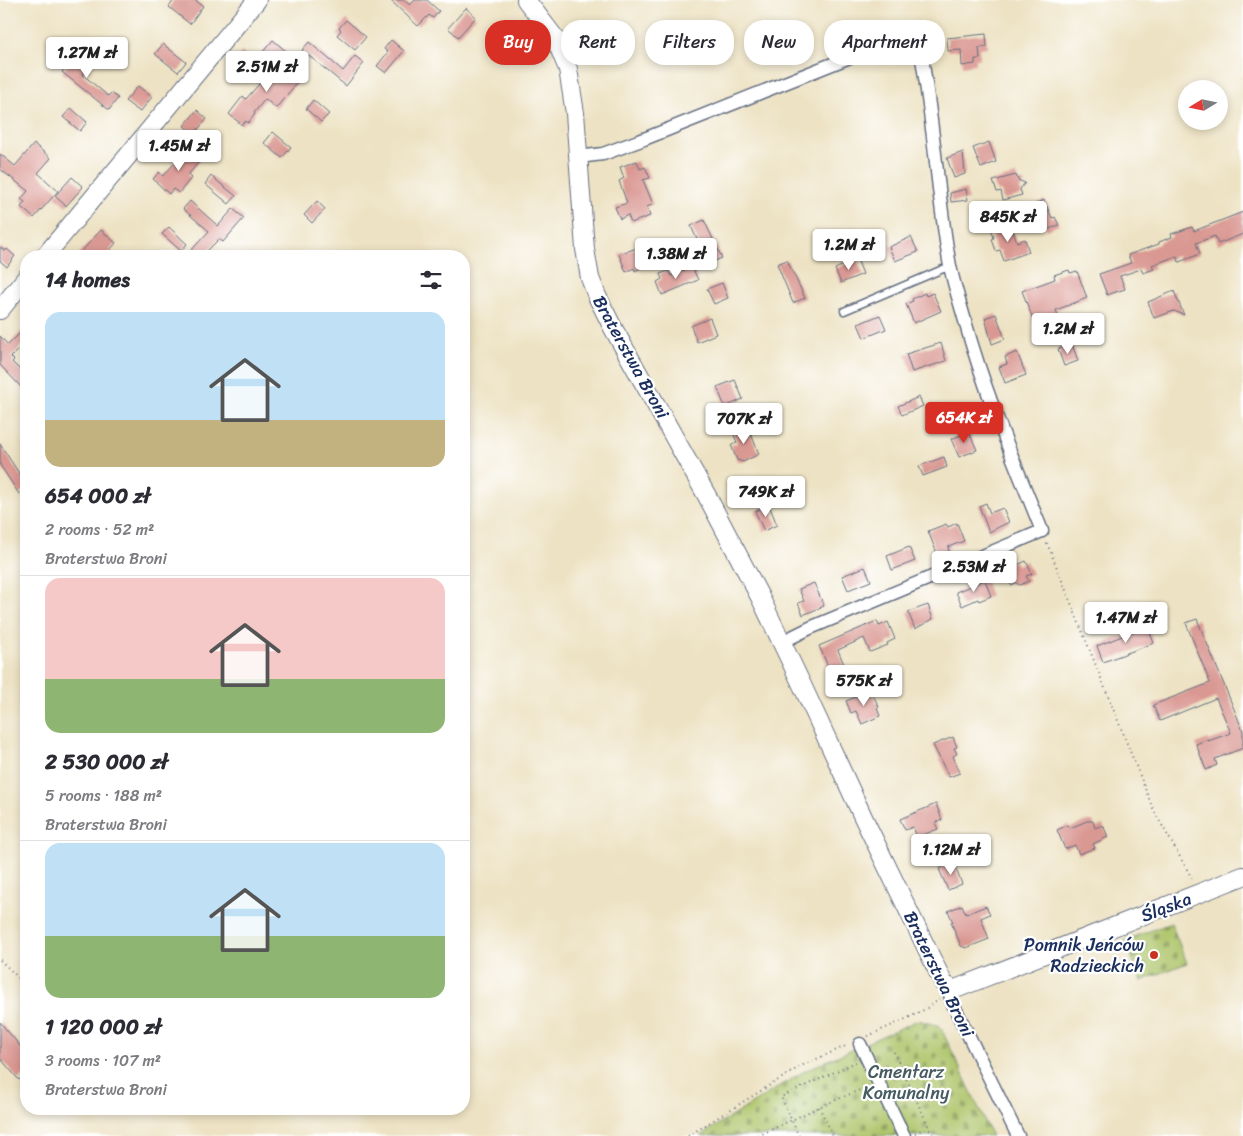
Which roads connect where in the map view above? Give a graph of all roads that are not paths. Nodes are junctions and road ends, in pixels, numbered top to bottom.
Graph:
1 (257, 0) edge
2 (526, 0) edge
3 (578, 157) junction
4 (49, 250) edge
5 (951, 268) junction
6 (20, 285) edge
7 (0, 310) edge
8 (844, 311) dead end
9 (782, 642) junction
10 (1243, 876) edge
11 (948, 987) junction
12 (859, 1041) road end
13 (909, 1134) edge
14 (1018, 1136) edge

1 - 4 street
2 - 3 street, Braterstwa Broni
3 - 5 street
3 - 9 street, Braterstwa Broni
5 - 8 lane
5 - 9 street
6 - 7 street
9 - 11 street, Braterstwa Broni
10 - 11 street, Śląska
11 - 14 street, Braterstwa Broni
12 - 13 street

